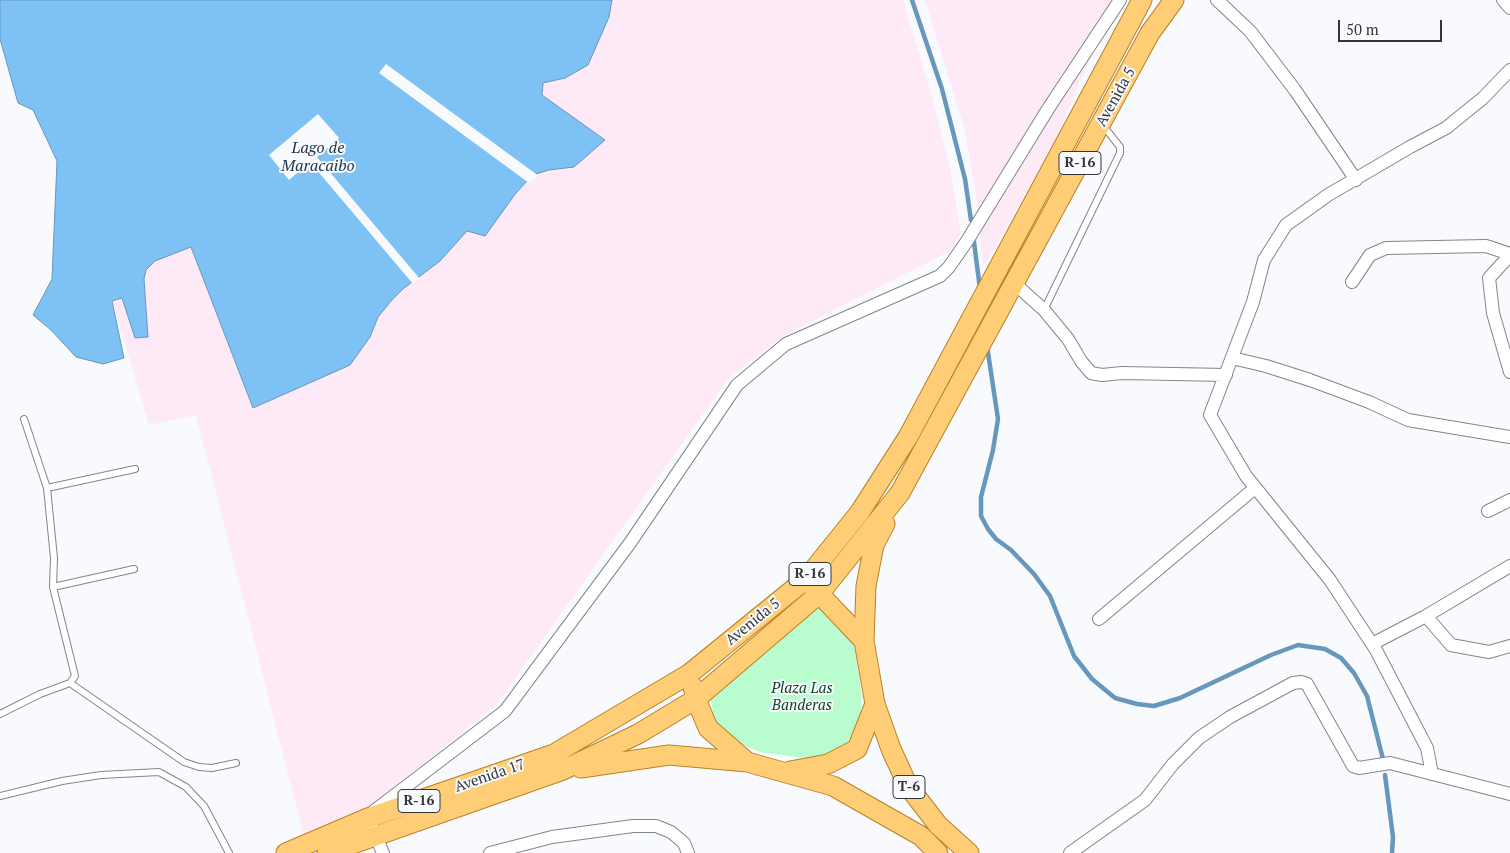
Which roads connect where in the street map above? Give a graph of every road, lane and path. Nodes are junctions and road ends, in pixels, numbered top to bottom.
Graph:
1 (1120, 0) edge
2 (1142, 0) edge
3 (1174, 0) edge
4 (1503, 0) edge
5 (1223, 1) edge
6 (1510, 8) edge
7 (1510, 70) edge
8 (1101, 123) junction
9 (1356, 180) junction
10 (1510, 255) edge
11 (1352, 282) dead end
12 (1014, 283) junction
13 (1044, 310) junction
14 (1232, 358) junction
15 (1510, 372) edge
16 (1226, 375) junction
17 (24, 419) dead end
18 (1510, 437) edge
19 (135, 469) dead end
20 (47, 488) junction
21 (1256, 488) junction
22 (900, 493) junction
23 (1510, 500) edge
24 (1488, 511) dead end
25 (1510, 566) edge
26 (134, 570) dead end
27 (806, 580) junction
28 (53, 587) junction
29 (820, 593) junction
30 (1426, 616) junction
31 (1099, 619) dead end
32 (864, 641) junction
33 (1372, 644) junction
34 (1510, 646) edge
35 (689, 674) junction
36 (70, 683) junction
37 (696, 700) junction
38 (875, 704) junction
39 (0, 714) edge
40 (559, 762) junction
41 (747, 762) junction
42 (236, 763) dead end
43 (787, 772) junction
44 (1432, 774) junction
45 (1510, 794) edge
46 (0, 796) edge
47 (368, 818) junction
48 (379, 844) edge
49 (229, 853) edge
50 (286, 853) edge
51 (327, 853) edge
52 (490, 853) edge
53 (688, 853) edge
54 (938, 853) edge
55 (969, 853) edge
56 (1070, 853) edge

1 - 47 street
2 - 27 main road, Avenida 5 / R-16
3 - 8 main road, Avenida 5 / R-16
4 - 6 street
5 - 9 street
7 - 9 street
8 - 12 main road, Avenida 5 / R-16
8 - 13 lane
9 - 14 street
10 - 11 street
10 - 15 street
12 - 13 street
12 - 22 main road, Avenida 5 / R-16
13 - 16 street
14 - 16 street
14 - 18 street
16 - 21 street
17 - 20 lane
19 - 20 lane
20 - 28 lane
21 - 31 street
21 - 33 street
22 - 29 main road, Avenida 5 / R-16
22 - 32 main road
23 - 24 street
25 - 30 street
26 - 28 lane
27 - 29 main road
27 - 35 main road, Avenida 5 / R-16
28 - 36 lane
29 - 32 main road
29 - 37 main road, Avenida 5 / R-16
30 - 33 street
30 - 34 street
32 - 38 main road, T-6
33 - 44 street
35 - 37 main road, T-6
35 - 40 main road, Avenida 5 / R-16
36 - 39 lane
36 - 42 lane
37 - 40 main road, Avenida 5 / R-16
37 - 41 main road, T-6
38 - 43 main road
38 - 55 main road, T-6
40 - 41 main road
40 - 47 main road, Avenida 17 / R-16
40 - 48 main road, Avenida 17 / R-16
41 - 43 main road, T-6
43 - 54 main road, T-6
44 - 45 street
44 - 56 street
46 - 49 lane
47 - 48 street
47 - 50 main road, Avenida 17 / R-16
48 - 51 main road, Avenida 17 / R-16
52 - 53 street

